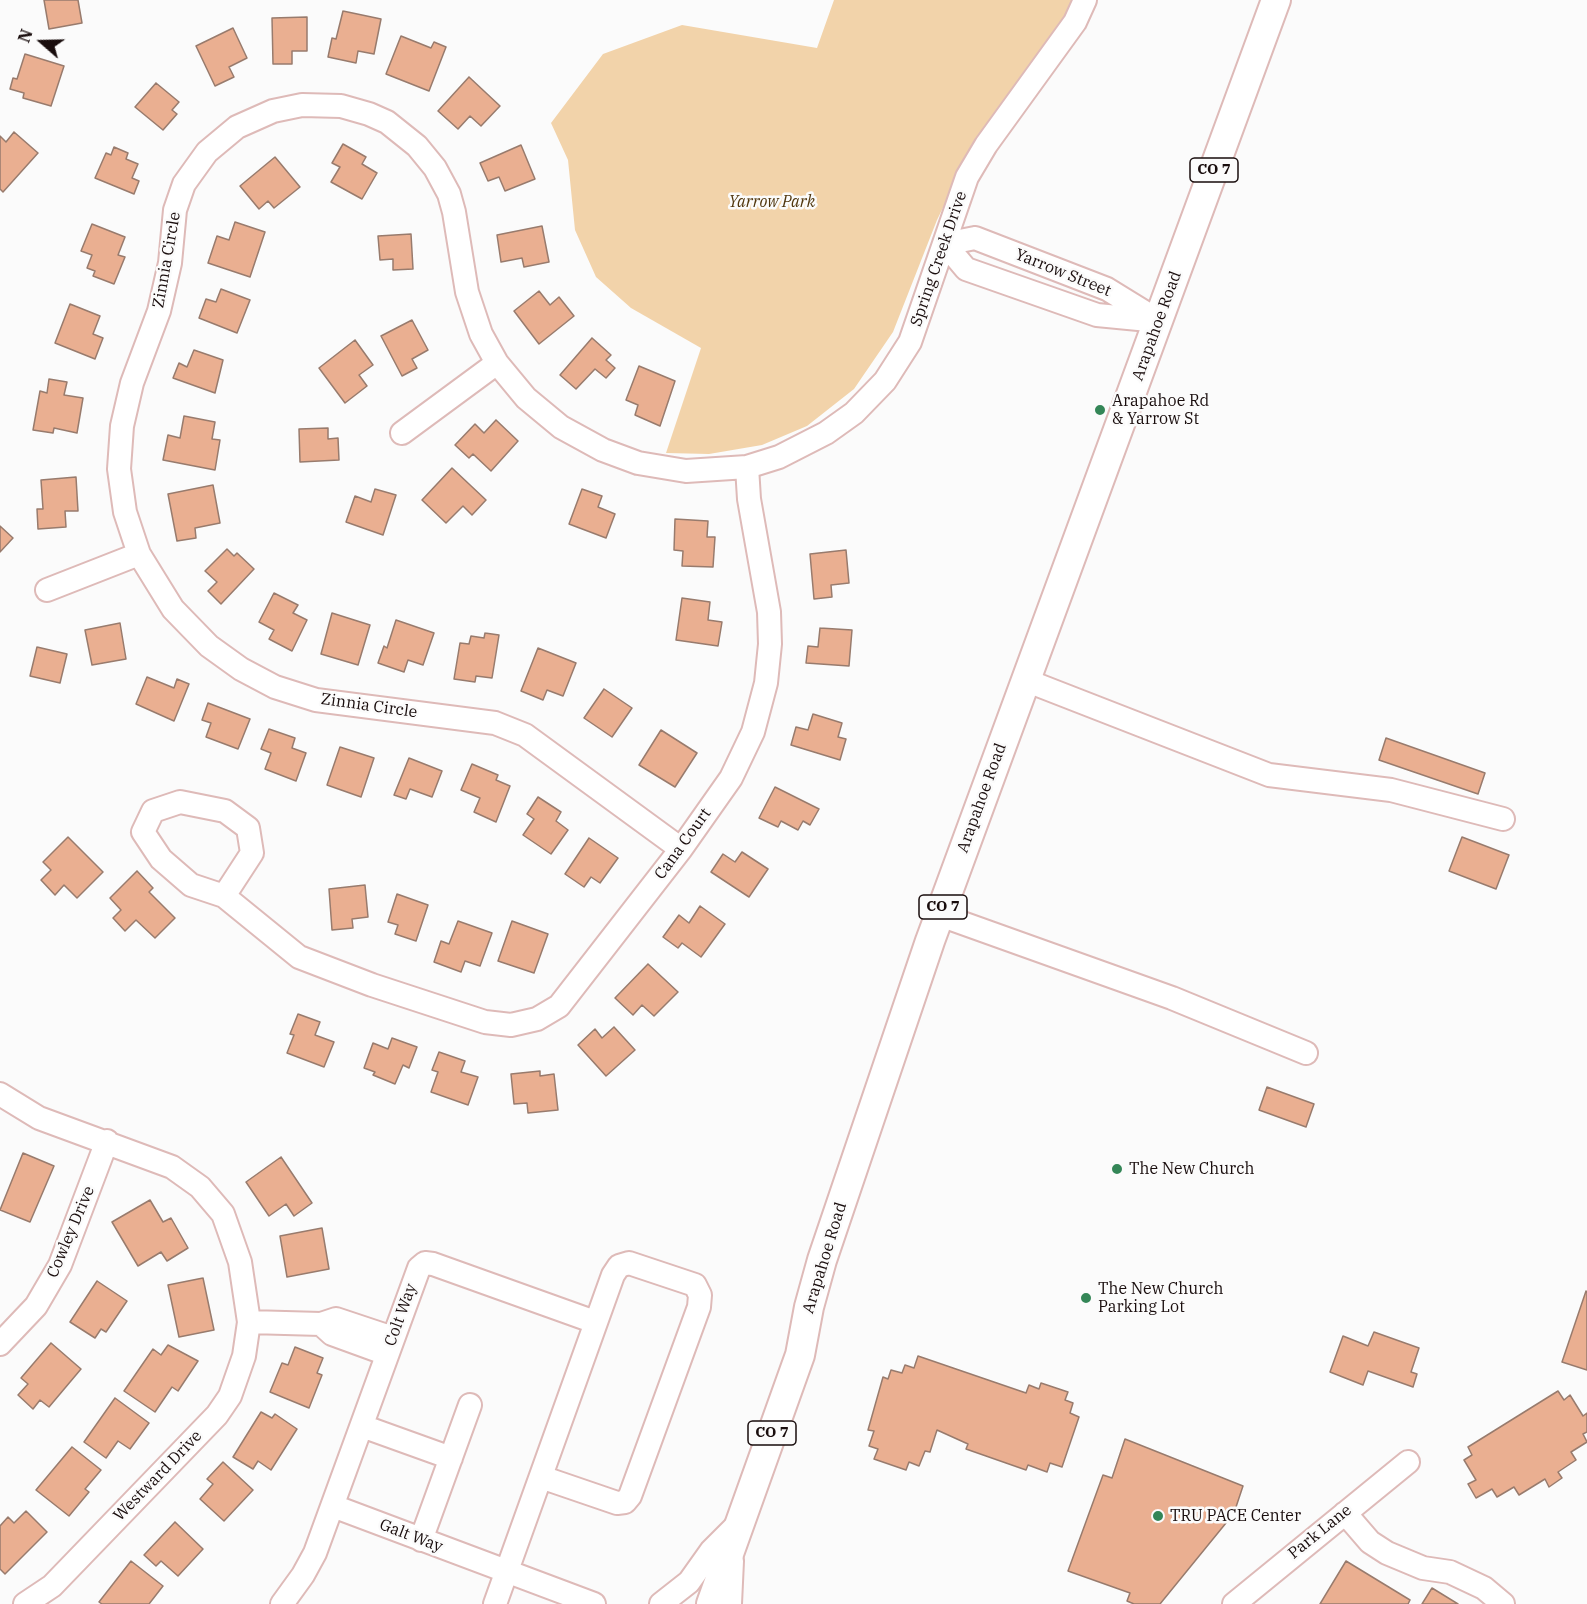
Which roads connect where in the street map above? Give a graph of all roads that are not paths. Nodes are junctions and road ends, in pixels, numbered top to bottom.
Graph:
1 (1085, 0) edge
2 (1276, 0) edge
3 (945, 244) junction
4 (1159, 321) junction
5 (496, 363) junction
6 (402, 434) dead end
7 (747, 467) junction
8 (139, 554) junction
9 (47, 590) dead end
10 (1025, 680) junction
11 (1503, 819) dead end
12 (681, 849) junction
13 (224, 896) junction
14 (940, 915) junction
15 (1306, 1053) dead end
16 (0, 1094) edge
17 (107, 1141) junction
18 (249, 1322) junction
19 (596, 1322) junction
20 (0, 1344) edge
21 (390, 1346) junction
22 (470, 1405) dead end
23 (362, 1426) junction
24 (450, 1458) junction
25 (1408, 1462) dead end
26 (541, 1477) junction
27 (333, 1506) junction
28 (1345, 1513) junction
29 (741, 1520) junction
30 (421, 1540) junction
31 (507, 1572) junction
32 (25, 1604) edge
33 (282, 1604) edge
34 (495, 1604) edge
35 (594, 1604) edge
36 (661, 1604) edge
37 (711, 1604) edge
38 (730, 1604) edge
39 (1234, 1604) edge
40 (1503, 1604) edge

1 - 3 street, Spring Creek Drive
2 - 4 main road, Arapahoe Road / CO 7
3 - 4 street, Yarrow Street
3 - 4 street, Yarrow Street
3 - 7 street, Spring Creek Drive
4 - 10 main road, Arapahoe Road / CO 7
5 - 6 street
5 - 7 street, Zinnia Circle
5 - 8 street, Zinnia Circle
7 - 12 street, Cana Court
8 - 9 street
8 - 12 street, Zinnia Circle
10 - 11 street
10 - 14 main road, Arapahoe Road / CO 7
12 - 13 street, Cana Court
13 - 13 street
14 - 15 street
14 - 29 main road, Arapahoe Road / CO 7
16 - 17 street, Westward Drive
17 - 18 street, Westward Drive
17 - 20 street, Cowley Drive
18 - 21 street
18 - 32 street, Westward Drive
19 - 21 street, Colt Way
19 - 26 street
19 - 26 street
21 - 23 street, Colt Way
22 - 24 street
23 - 24 street
23 - 27 street, Colt Way
24 - 30 street
25 - 28 street, Park Lane
26 - 31 street
27 - 30 street, Galt Way
27 - 33 street
28 - 39 street, Park Lane
28 - 40 street
29 - 36 street
29 - 37 main road, Arapahoe Road / CO 7
29 - 38 street
30 - 31 street, Galt Way
31 - 34 street
31 - 35 street, Galt Way

